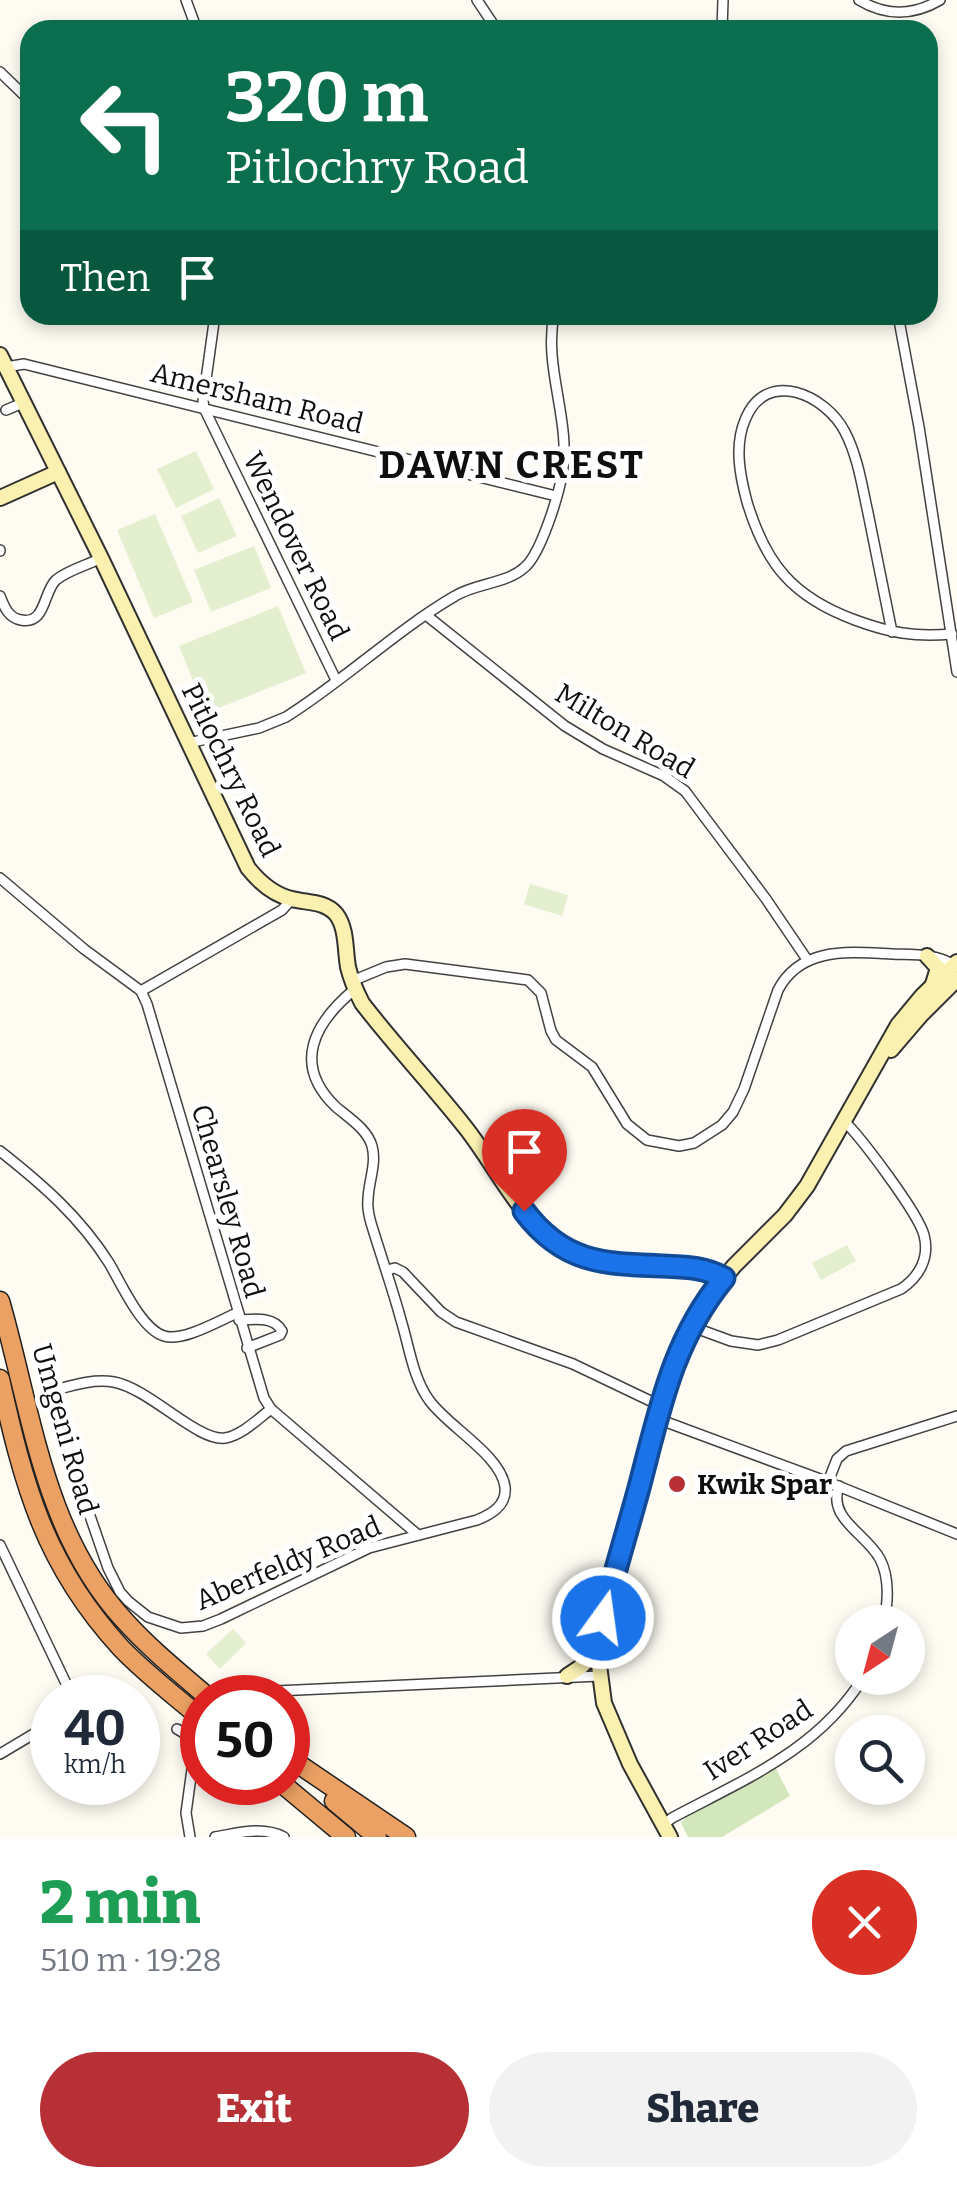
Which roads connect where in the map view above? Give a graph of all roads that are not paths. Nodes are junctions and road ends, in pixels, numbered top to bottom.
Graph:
1 (858, 0) edge
2 (940, 0) edge
3 (0, 72) edge
4 (20, 92) edge
5 (213, 325) edge
6 (553, 325) edge
7 (900, 325) edge
8 (3, 361) edge
9 (25, 402) junction
10 (204, 408) junction
11 (6, 410) dead end
12 (58, 472) junction
13 (556, 496) junction
14 (0, 498) edge
15 (102, 558) junction
16 (0, 596) edge
17 (426, 615) junction
18 (892, 632) junction
19 (954, 640) edge
20 (957, 672) edge
21 (336, 680) junction
22 (188, 744) junction
23 (0, 878) edge
24 (292, 899) junction
25 (927, 956) junction
26 (808, 961) junction
27 (956, 968) edge
28 (354, 985) junction
29 (932, 985) junction
30 (141, 992) junction
31 (957, 997) edge
32 (924, 1012) junction
33 (876, 1064) junction
34 (843, 1120) junction
35 (0, 1151) edge
36 (387, 1270) junction
37 (724, 1278) junction
38 (0, 1302) edge
39 (238, 1316) junction
40 (690, 1326) junction
41 (248, 1348) junction
42 (0, 1378) edge
43 (59, 1389) dead end
44 (272, 1409) junction
45 (659, 1412) junction
46 (957, 1416) edge
47 (72, 1464) dead end
48 (834, 1484) junction
49 (957, 1534) edge
50 (418, 1535) junction
51 (0, 1544) edge
52 (886, 1605) edge
53 (597, 1650) junction
54 (62, 1675) edge
55 (182, 1675) edge
56 (567, 1676) junction
57 (599, 1676) junction
58 (310, 1689) edge
59 (850, 1695) edge
60 (180, 1700) edge
61 (177, 1730) dead end
62 (30, 1736) edge
63 (0, 1754) edge
64 (310, 1774) edge
65 (310, 1779) edge
66 (296, 1805) edge
67 (308, 1805) edge
68 (662, 1833) edge
69 (190, 1837) edge
70 (215, 1837) edge
71 (284, 1837) edge
72 (332, 1837) edge
73 (346, 1837) edge
74 (378, 1837) edge
75 (406, 1837) edge

1 - 2 street
3 - 4 street
5 - 10 street
6 - 13 street
7 - 19 street
8 - 9 street, Pitlochry Road
8 - 10 street, Amersham Road
9 - 11 street
9 - 12 street, Pitlochry Road
10 - 13 street, Amersham Road
10 - 21 street, Wendover Road
12 - 14 street
12 - 15 street, Pitlochry Road
13 - 17 street
15 - 16 street
15 - 22 street, Pitlochry Road
17 - 21 street
17 - 26 street, Milton Road
18 - 18 street
18 - 19 street
19 - 20 street
21 - 22 street
22 - 24 street, Pitlochry Road
23 - 30 street
24 - 28 street, Pitlochry Road
24 - 30 street
25 - 26 street
25 - 27 street
25 - 29 street
26 - 28 street, Aberfeldy Road
27 - 29 street
27 - 32 street
28 - 36 street, Aberfeldy Road
28 - 37 street, Pitlochry Road
29 - 33 street
30 - 39 street, Chearsley Road
31 - 32 street
32 - 33 street
33 - 34 street
34 - 37 street
34 - 40 street
35 - 39 street
36 - 45 street
36 - 50 street, Aberfeldy Road
37 - 40 street
38 - 55 highway, Umgeni Road
39 - 41 street, Chearsley Road
39 - 41 street
40 - 45 street
41 - 44 street, Chearsley Road
42 - 60 highway, Umgeni Road
43 - 44 street
44 - 50 street, Chearsley Road
45 - 48 street
45 - 53 street
46 - 48 street
47 - 50 street, Aberfeldy Road
48 - 49 street
48 - 52 street
51 - 54 street
53 - 56 street
53 - 57 street
56 - 57 street
56 - 58 street
57 - 68 street
59 - 68 street, Iver Road
61 - 69 street
62 - 63 street
64 - 75 highway
65 - 74 highway
66 - 72 highway
67 - 73 highway
70 - 71 street

